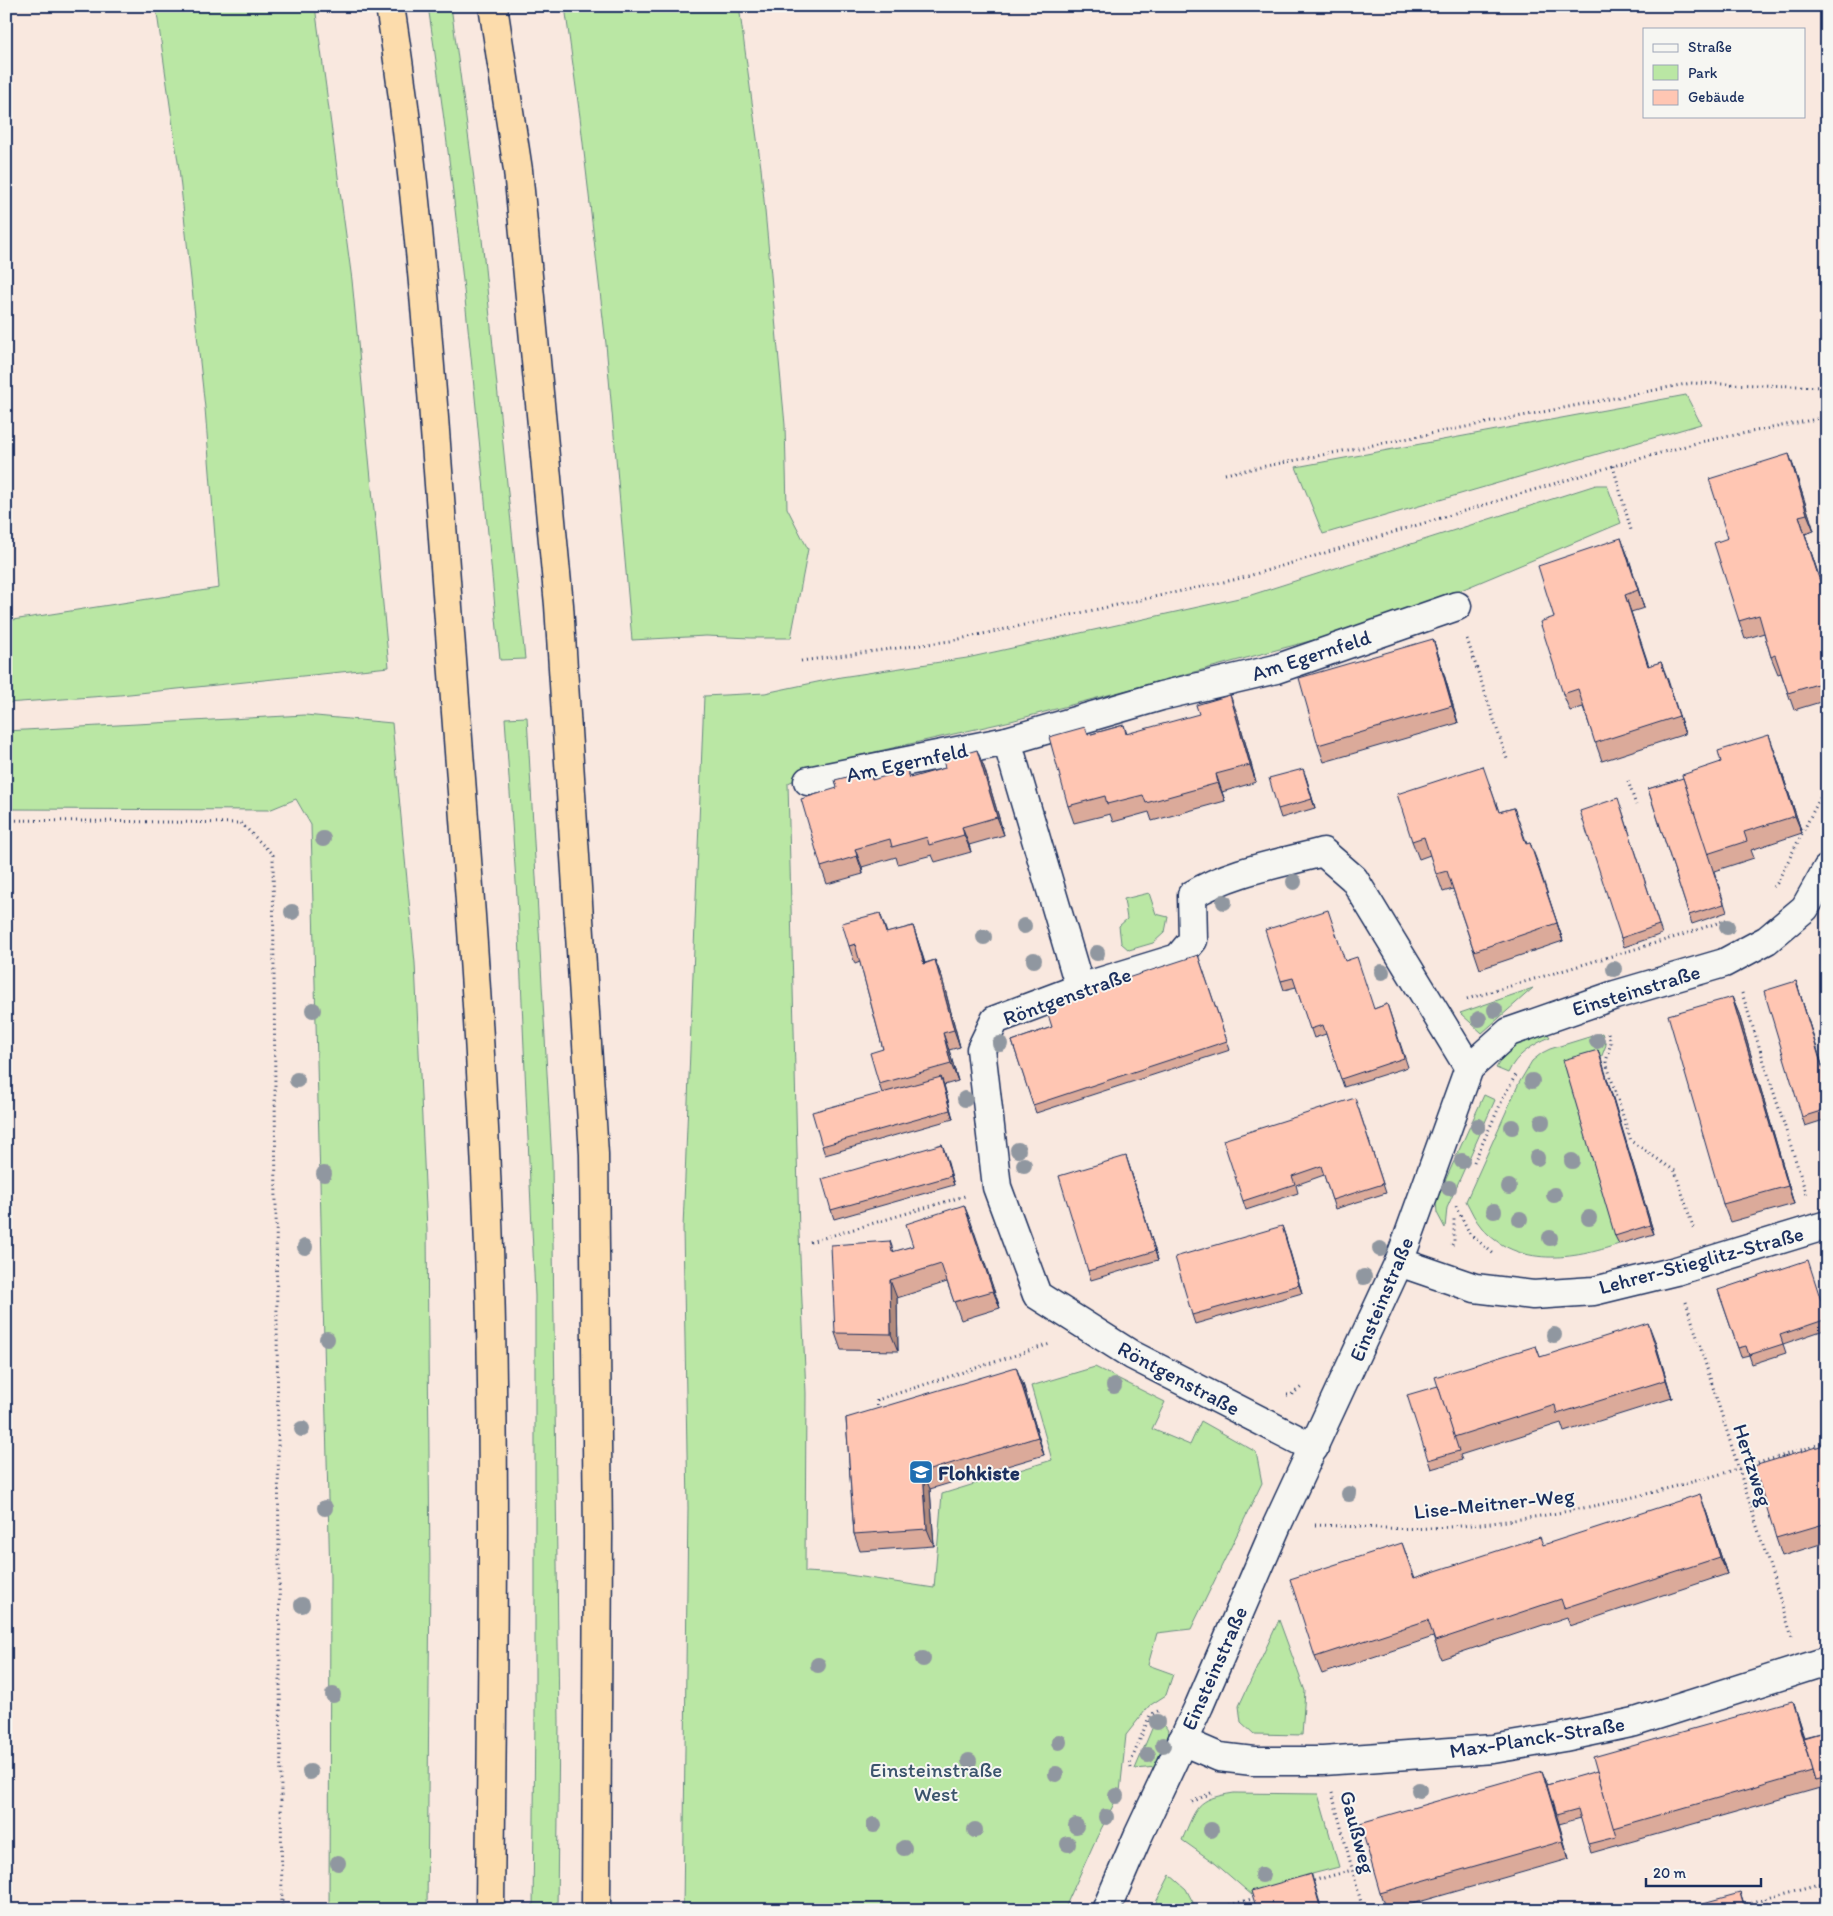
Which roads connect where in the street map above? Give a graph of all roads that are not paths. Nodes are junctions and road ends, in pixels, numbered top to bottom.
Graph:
1 (390, 6) edge
2 (493, 6) edge
3 (1457, 606) road end
4 (1007, 741) junction
5 (808, 781) dead end
6 (1827, 869) edge
7 (1080, 988) junction
8 (1469, 1068) junction
9 (1822, 1227) edge
10 (1399, 1262) junction
11 (1314, 1448) junction
12 (1815, 1665) edge
13 (1182, 1741) junction
14 (490, 1910) edge
15 (596, 1910) edge
16 (1106, 1910) edge

1 - 14 highway
2 - 15 highway
3 - 4 street, Am Egernfeld
4 - 5 street, Am Egernfeld
4 - 7 street
6 - 8 street, Einsteinstraße
7 - 8 street, Röntgenstraße
7 - 11 street, Röntgenstraße
8 - 10 street, Einsteinstraße
9 - 10 street, Lehrer-Stieglitz-Straße
10 - 11 street, Einsteinstraße
11 - 13 street, Einsteinstraße
12 - 13 street, Max-Planck-Straße
13 - 16 street, Einsteinstraße

